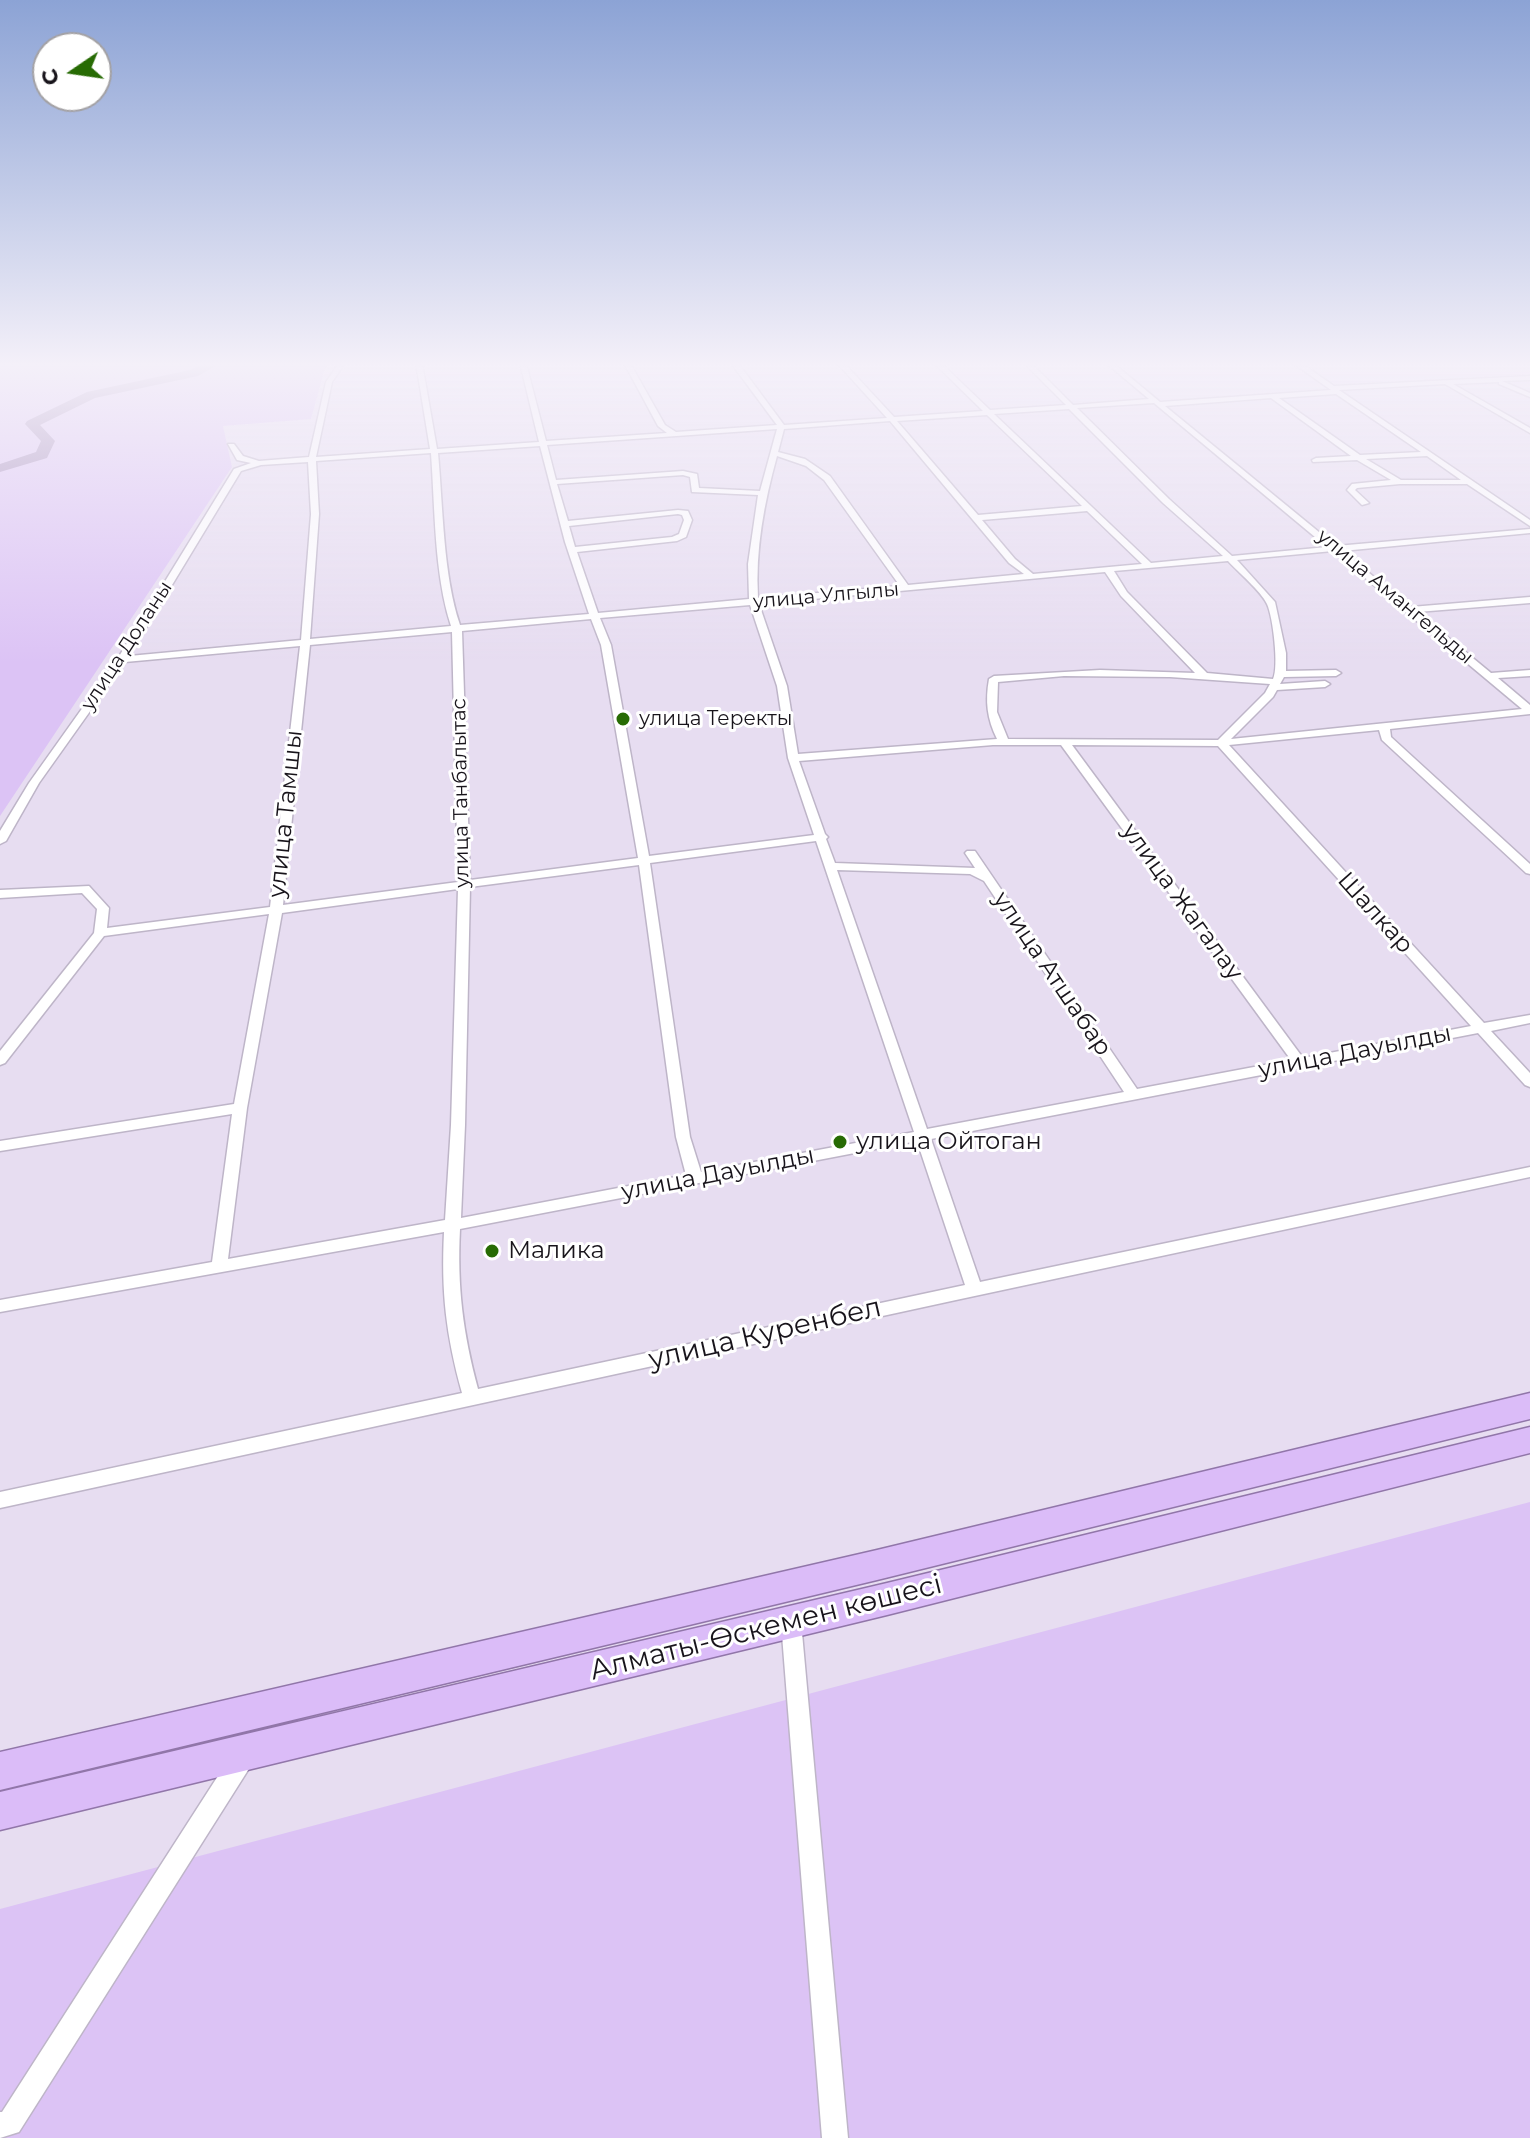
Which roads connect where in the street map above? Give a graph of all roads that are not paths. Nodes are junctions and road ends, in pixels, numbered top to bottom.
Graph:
1 (261, 463) joint
2 (265, 463) edge
3 (312, 463) edge
4 (435, 463) edge
5 (550, 463) edge
6 (770, 463) edge
7 (808, 463) edge
8 (929, 463) edge
9 (1043, 463) edge
10 (1127, 463) edge
11 (1232, 463) edge
12 (1367, 463) edge
13 (1441, 463) edge
14 (555, 482) junction
15 (1400, 482) junction
16 (1468, 482) junction
17 (762, 493) junction
18 (1365, 503) dead end
19 (1089, 508) junction
20 (975, 518) junction
21 (566, 524) junction
22 (1530, 524) edge
23 (1530, 531) edge
24 (1336, 548) junction
25 (574, 550) junction
26 (1229, 557) junction
27 (1147, 564) junction
28 (1107, 568) junction
29 (1030, 575) junction
30 (907, 589) junction
31 (1530, 600) edge
32 (754, 602) junction
33 (1411, 610) junction
34 (594, 618) junction
35 (457, 629) junction
36 (305, 643) junction
37 (122, 659) junction
38 (1336, 673) dead end
39 (1530, 673) edge
40 (1490, 676) junction
41 (1205, 677) junction
42 (1277, 681) junction
43 (1325, 684) dead end
44 (1530, 710) edge
45 (1384, 726) junction
46 (1004, 742) junction
47 (1064, 742) junction
48 (1221, 743) junction
49 (793, 758) junction
50 (822, 837) junction
51 (0, 841) edge
52 (971, 853) dead end
53 (644, 861) junction
54 (833, 866) junction
55 (1530, 870) edge
56 (989, 881) junction
57 (464, 883) junction
58 (0, 894) edge
59 (276, 910) junction
60 (100, 933) junction
61 (1530, 1019) edge
62 (1479, 1029) junction
63 (0, 1060) edge
64 (1300, 1063) junction
65 (1530, 1082) edge
66 (1133, 1095) junction
67 (240, 1108) junction
68 (923, 1136) junction
69 (0, 1146) edge
70 (1530, 1172) edge
71 (695, 1178) junction
72 (451, 1225) junction
73 (219, 1267) junction
74 (974, 1287) junction
75 (0, 1306) edge
76 (472, 1399) junction
77 (1530, 1406) edge
78 (1530, 1440) edge
79 (0, 1500) edge
80 (877, 1565) junction
81 (887, 1599) junction
82 (791, 1622) junction
83 (247, 1752) junction
84 (0, 1771) edge
85 (0, 1811) edge
86 (0, 2125) edge
87 (835, 2138) edge

1 - 2 street
1 - 37 street, улица Доланы
3 - 36 street, улица Тамшы
4 - 35 street, улица Танбалытас
5 - 14 street
6 - 17 street
7 - 30 street
8 - 20 street
9 - 19 street
10 - 26 street
11 - 24 street, улица Амангельды
12 - 15 street
13 - 16 street
14 - 17 street
14 - 21 street
15 - 16 street
15 - 18 street
16 - 22 street
17 - 32 street
19 - 20 street
19 - 27 street
20 - 29 street
21 - 25 street
21 - 25 street
23 - 24 street, улица Улгылы
24 - 26 street, улица Улгылы
24 - 33 street, улица Амангельды
25 - 34 street
26 - 27 street, улица Улгылы
26 - 42 street
27 - 28 street, улица Улгылы
28 - 29 street, улица Улгылы
28 - 41 street
29 - 30 street, улица Улгылы
30 - 32 street, улица Улгылы
31 - 33 street
32 - 34 street, улица Улгылы
32 - 49 street
33 - 40 street, улица Амангельды
34 - 35 street, улица Улгылы
34 - 53 street
35 - 36 street, улица Улгылы
35 - 57 street, улица Танбалытас
36 - 37 street, улица Улгылы
36 - 59 street, улица Тамшы
37 - 51 street, улица Доланы
38 - 42 street
39 - 40 street
40 - 44 street, улица Амангельды
41 - 42 street
41 - 46 street
42 - 43 street
42 - 48 street
44 - 45 street
45 - 48 street
45 - 55 street
46 - 47 street
46 - 49 street
47 - 48 street
47 - 64 street, улица Жагалау
48 - 62 street, Шалкар
49 - 50 street
50 - 53 street
50 - 54 street
52 - 56 street, улица Атшабар
53 - 57 street
53 - 71 street
54 - 56 street
54 - 68 street
56 - 66 street, улица Атшабар
57 - 59 street
57 - 72 street, улица Танбалытас
58 - 60 street
59 - 60 street
59 - 67 street, улица Тамшы
60 - 63 street
61 - 62 street, улица Дауылды
62 - 64 street, улица Дауылды
62 - 65 street, Шалкар
64 - 66 street, улица Дауылды
66 - 68 street, улица Дауылды
67 - 69 street
67 - 73 street, улица Тамшы
68 - 71 street, улица Дауылды
68 - 74 street
70 - 74 street, улица Куренбел
71 - 72 street, улица Дауылды
72 - 73 street, улица Дауылды
72 - 76 street, улица Танбалытас
73 - 75 street, улица Дауылды
74 - 76 street, улица Куренбел
76 - 79 street, улица Куренбел
77 - 80 highway, Алматы-Өскемен көшесі
78 - 81 highway, Алматы-Өскемен көшесі
80 - 81 highway
80 - 84 highway, Алматы-Өскемен көшесі
81 - 82 highway, Алматы-Өскемен көшесі
82 - 83 highway, Алматы-Өскемен көшесі
82 - 87 street
83 - 85 highway, Алматы-Өскемен көшесі
83 - 86 street

